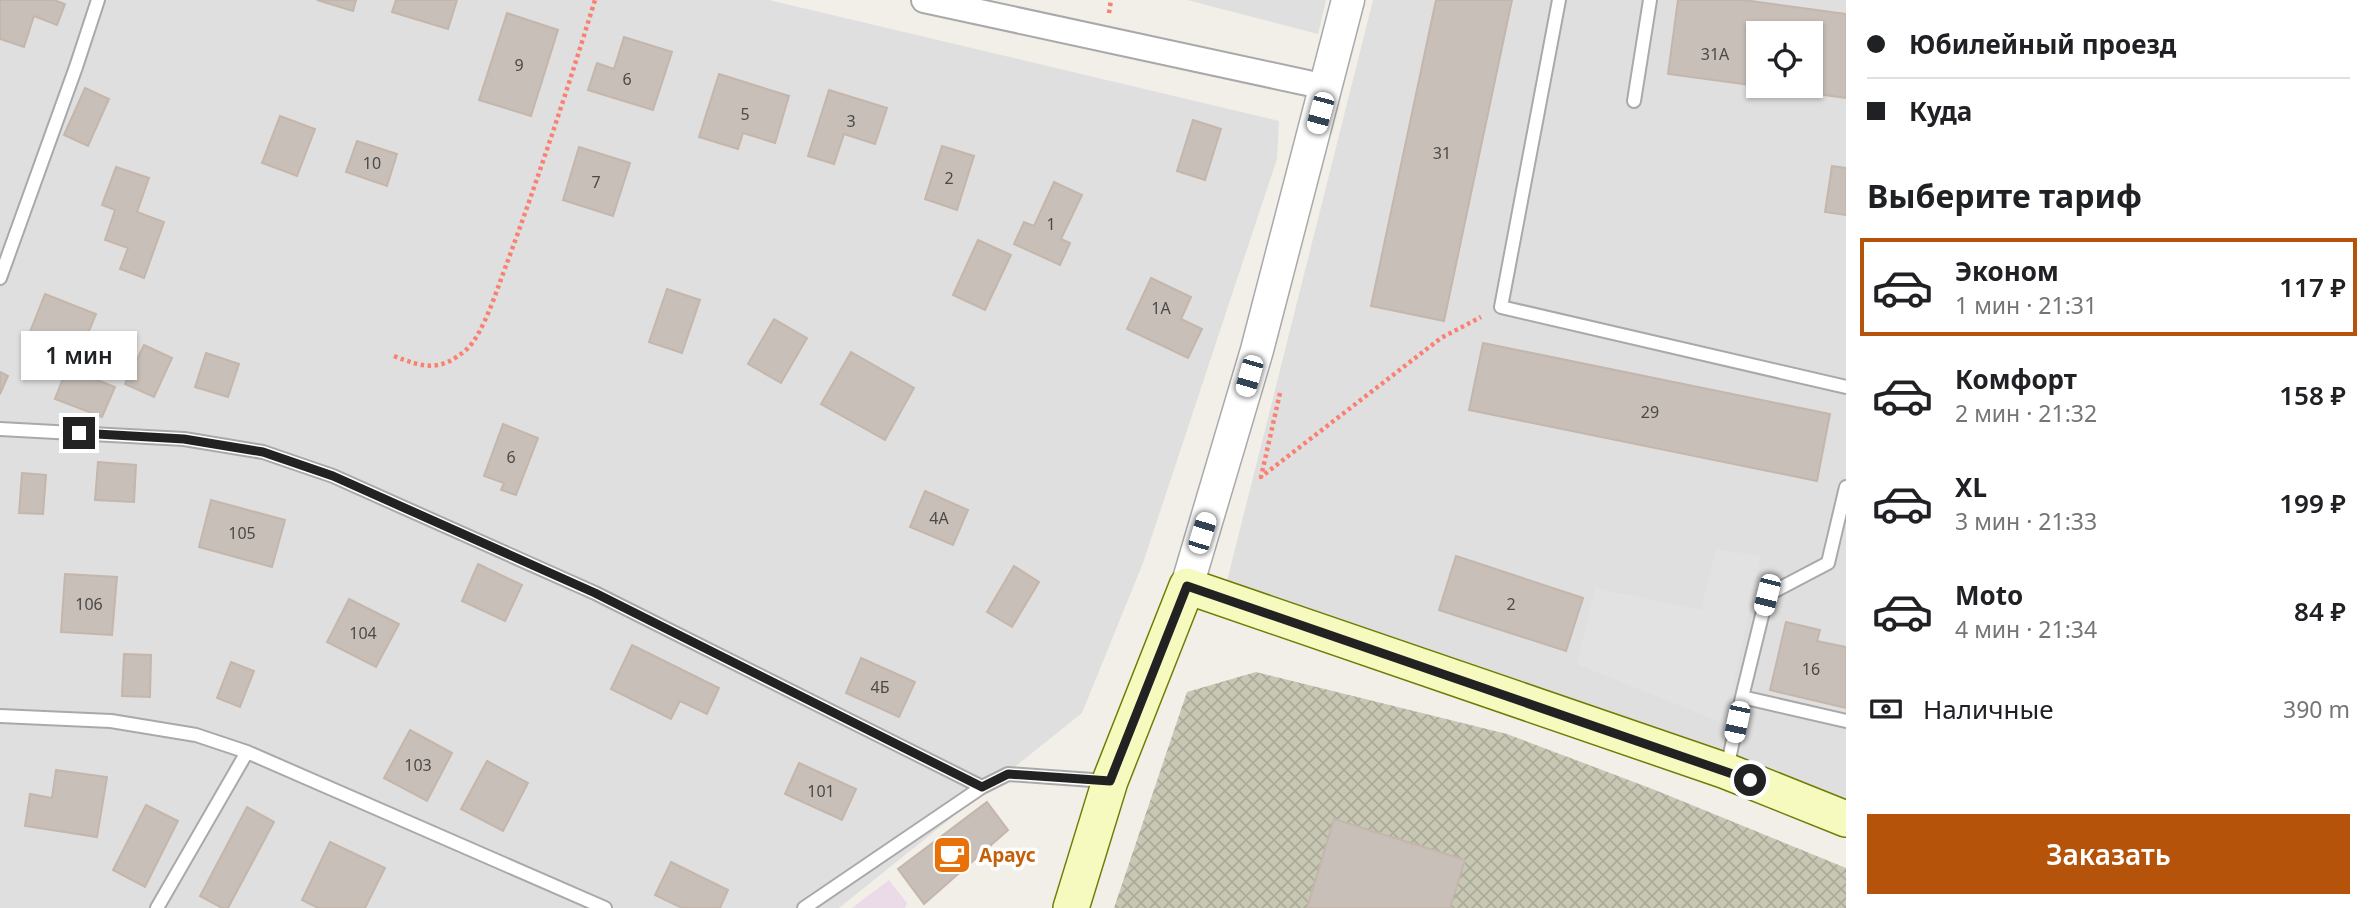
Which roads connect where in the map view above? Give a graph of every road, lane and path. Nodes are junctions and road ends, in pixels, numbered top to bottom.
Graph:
1 (98, 0) edge
2 (595, 0) edge
3 (924, 0) edge
4 (1348, 0) edge
5 (1559, 0) edge
6 (1650, 0) edge
7 (1326, 87) junction
8 (1634, 101) dead end
9 (0, 278) edge
10 (1501, 307) junction
11 (394, 356) dead end
12 (1282, 384) dead end
13 (1846, 387) edge
14 (0, 429) edge
15 (1846, 487) edge
16 (1187, 586) junction
17 (1742, 697) junction
18 (0, 716) edge
19 (1846, 721) edge
20 (247, 752) junction
21 (1726, 771) junction
22 (1110, 781) junction
23 (982, 787) junction
24 (1846, 819) edge
25 (157, 908) edge
26 (605, 908) edge
27 (804, 908) edge
28 (1071, 908) edge

1 - 9 lane
2 - 11 path
3 - 7 street
4 - 7 street
5 - 10 lane
6 - 8 lane
7 - 16 street
10 - 12 path
10 - 13 lane
14 - 23 lane
15 - 17 lane
16 - 21 main road
16 - 22 main road
17 - 19 lane
17 - 21 lane
18 - 20 lane
20 - 25 lane
20 - 26 lane
21 - 24 main road
22 - 23 lane
22 - 28 main road
23 - 27 lane

